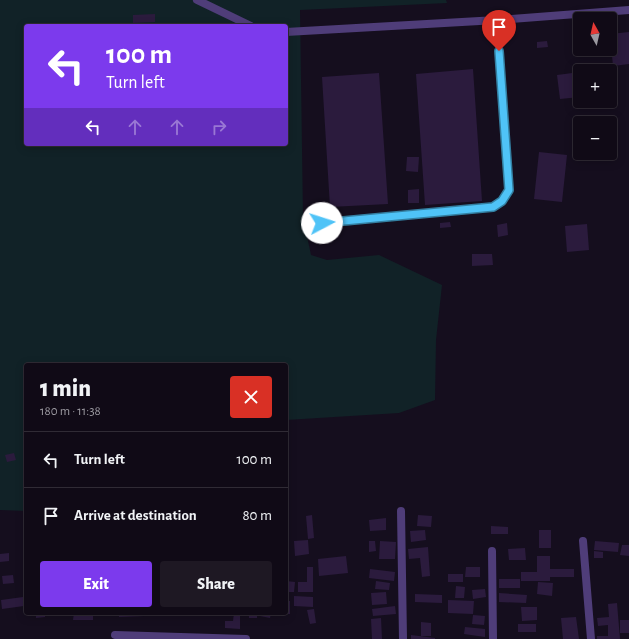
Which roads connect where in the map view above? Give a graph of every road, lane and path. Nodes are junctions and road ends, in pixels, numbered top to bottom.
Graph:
1 (197, 0) edge
2 (629, 10) edge
3 (497, 20) junction
4 (247, 24) edge
5 (288, 32) edge
6 (322, 223) dead end
7 (401, 511) dead end
8 (583, 541) dead end
9 (492, 551) dead end
10 (115, 635) dead end
11 (246, 639) edge
12 (403, 639) edge
13 (493, 639) edge
14 (591, 639) edge

1 - 4 street
2 - 3 street
3 - 5 street
3 - 6 lane
7 - 12 street
8 - 14 street
9 - 13 street
10 - 11 street

